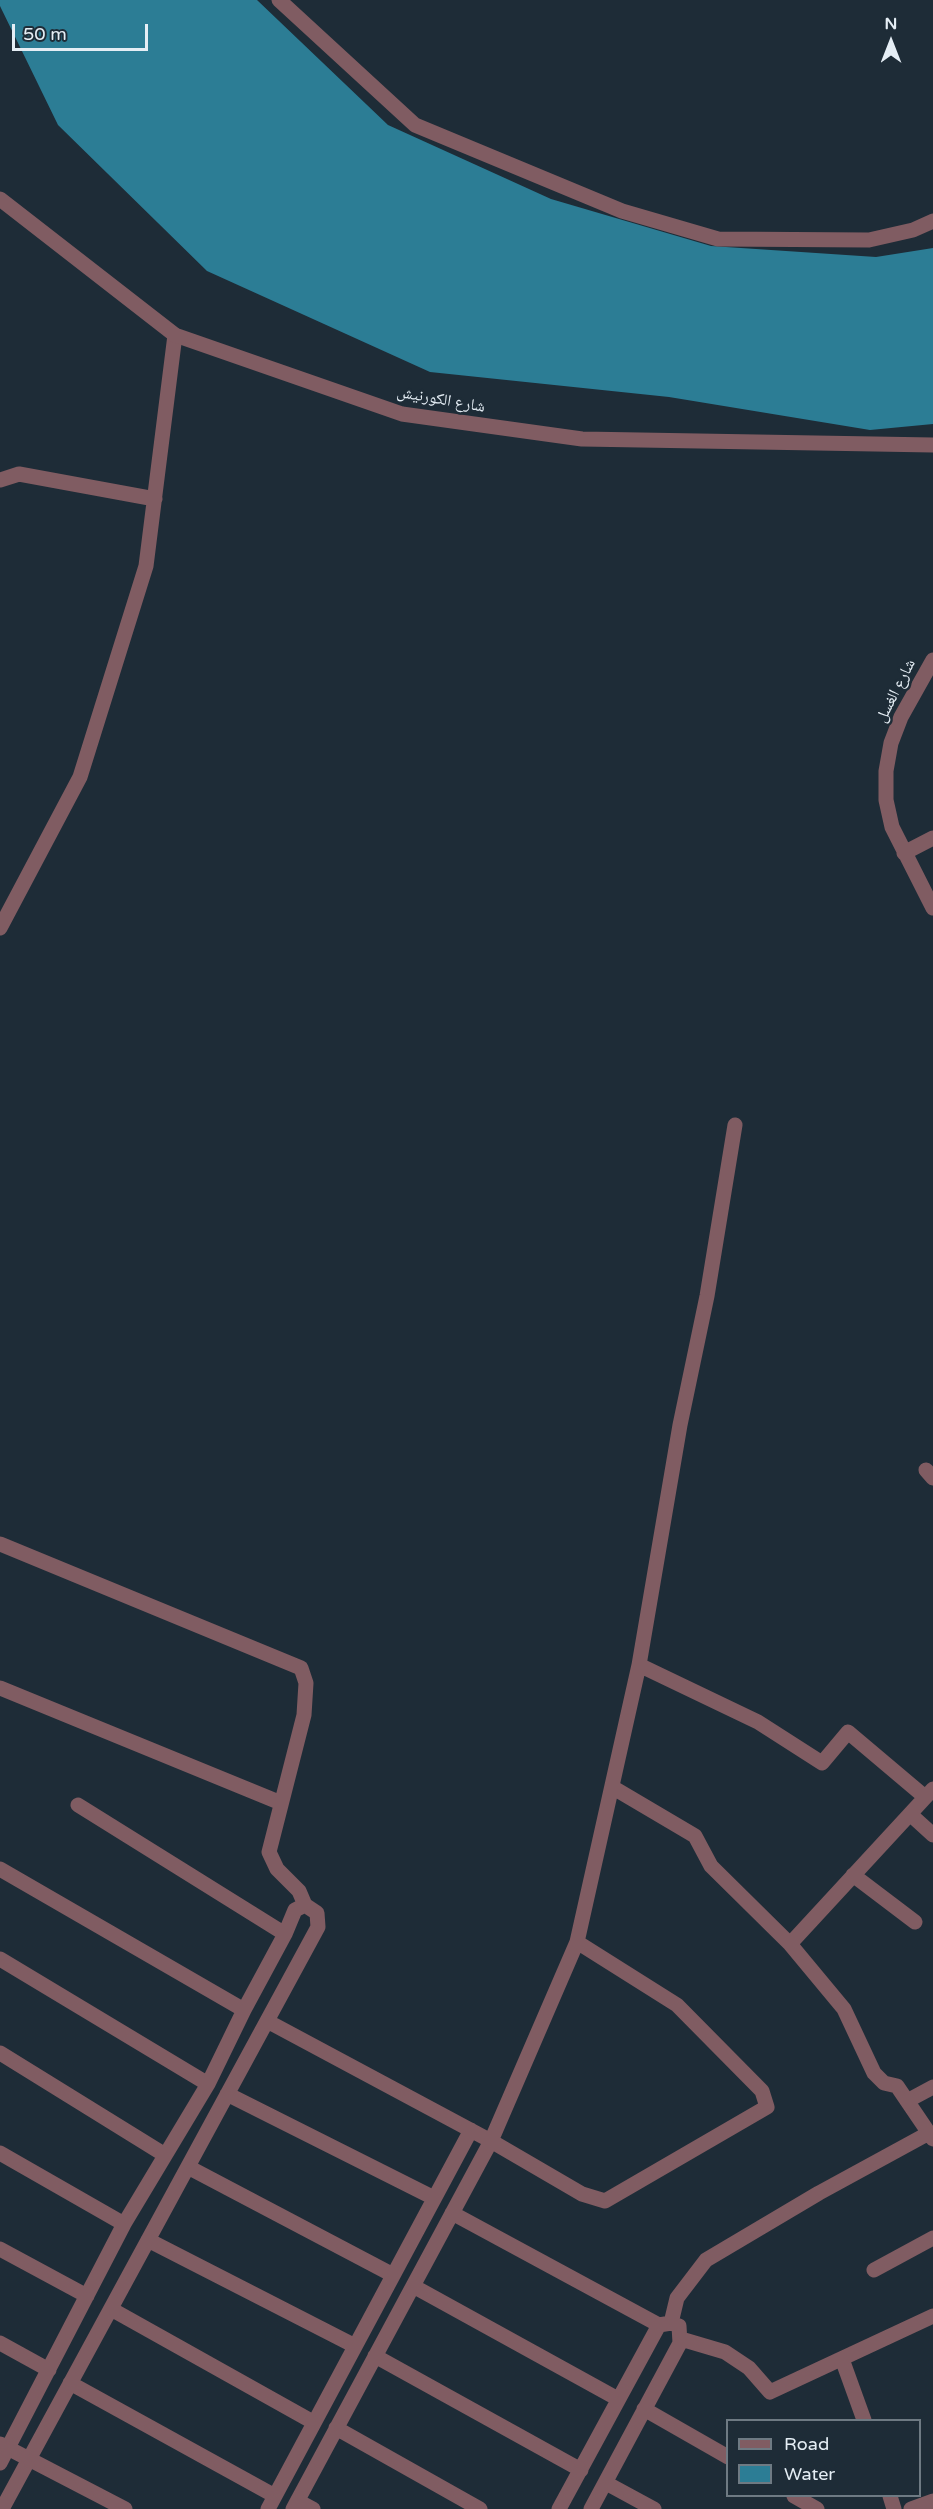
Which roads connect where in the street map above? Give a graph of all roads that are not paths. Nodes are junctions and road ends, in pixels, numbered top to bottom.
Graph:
1 (279, 0) edge
2 (0, 199) edge
3 (933, 221) edge
4 (175, 334) junction
5 (933, 445) edge
6 (0, 480) edge
7 (155, 499) junction
8 (933, 660) edge
9 (933, 838) edge
10 (904, 853) junction
11 (933, 908) edge
12 (0, 928) edge
13 (735, 1125) dead end
14 (0, 1544) edge
15 (639, 1665) junction
16 (0, 1688) edge
17 (612, 1787) junction
18 (929, 1793) edge
19 (281, 1803) junction
20 (78, 1805) dead end
21 (910, 1814) junction
22 (933, 1835) edge
23 (0, 1869) edge
24 (853, 1875) junction
25 (305, 1905) junction
26 (915, 1922) dead end
27 (285, 1934) junction
28 (577, 1942) junction
29 (790, 1944) junction
30 (0, 1959) edge
31 (244, 2010) junction
32 (267, 2021) junction
33 (0, 2053) edge
34 (208, 2084) junction
35 (933, 2087) edge
36 (227, 2094) junction
37 (908, 2101) junction
38 (471, 2130) junction
39 (931, 2136) edge
40 (491, 2141) junction
41 (0, 2154) edge
42 (165, 2155) junction
43 (188, 2167) junction
44 (434, 2198) junction
45 (452, 2213) junction
46 (124, 2224) junction
47 (933, 2238) edge
48 (148, 2240) junction
49 (0, 2248) edge
50 (874, 2270) dead end
51 (393, 2275) junction
52 (413, 2286) junction
53 (87, 2296) junction
54 (111, 2309) junction
55 (933, 2316) edge
56 (665, 2324) junction
57 (681, 2339) junction
58 (0, 2343) edge
59 (355, 2346) junction
60 (375, 2356) junction
61 (842, 2359) junction
62 (49, 2370) junction
63 (70, 2383) junction
64 (618, 2399) junction
65 (644, 2409) junction
66 (863, 2419) edge
67 (313, 2422) junction
68 (336, 2428) junction
69 (4, 2446) edge
70 (726, 2456) edge
71 (29, 2459) junction
72 (0, 2463) edge
73 (582, 2470) junction
74 (606, 2483) junction
75 (796, 2497) edge
76 (933, 2501) edge
77 (272, 2502) edge
78 (295, 2505) edge
79 (2, 2509) edge
80 (125, 2509) edge
81 (313, 2509) edge
82 (480, 2509) edge
83 (560, 2509) edge
84 (591, 2509) edge
85 (654, 2509) edge
86 (817, 2509) edge
87 (911, 2509) edge

1 - 3 street
2 - 4 street, شارع الكورنيش
4 - 5 street, شارع الكورنيش
4 - 7 street
6 - 7 street
7 - 12 street
8 - 10 street, شارع الغسل
9 - 10 street
10 - 11 street, شارع الغسل
13 - 15 street
14 - 19 street
15 - 17 street
15 - 18 street
16 - 19 street
17 - 28 street
17 - 29 street
18 - 21 street
19 - 25 street
20 - 27 street
21 - 22 street
21 - 24 street
23 - 31 street
24 - 26 street
24 - 29 street
25 - 27 street
25 - 32 street
27 - 31 street
28 - 40 street
28 - 40 street
29 - 37 street
30 - 34 street
31 - 34 street
32 - 36 street
32 - 38 street
33 - 42 street
34 - 42 street
35 - 37 street
36 - 43 street
36 - 44 street
37 - 39 street
38 - 40 street
38 - 44 street
39 - 56 street
40 - 45 street
41 - 46 street
42 - 46 street
43 - 48 street
43 - 51 street
44 - 51 street
45 - 52 street
45 - 56 street
46 - 53 street
47 - 50 street
48 - 54 street
48 - 59 street
49 - 53 street
51 - 59 street
52 - 60 street
52 - 64 street
53 - 62 street
54 - 63 street
54 - 67 street
55 - 61 street
56 - 57 street
56 - 64 street
57 - 61 street
57 - 65 street
58 - 62 street
59 - 67 street
60 - 68 street
60 - 73 street
61 - 66 street
62 - 69 street
63 - 71 street
63 - 77 street
64 - 73 street
65 - 70 street
65 - 74 street
67 - 77 street
68 - 78 street
68 - 82 street
69 - 71 street
69 - 72 street
71 - 79 street
71 - 80 street
73 - 83 street
74 - 84 street
74 - 85 street
75 - 86 street
76 - 87 street
78 - 81 street

